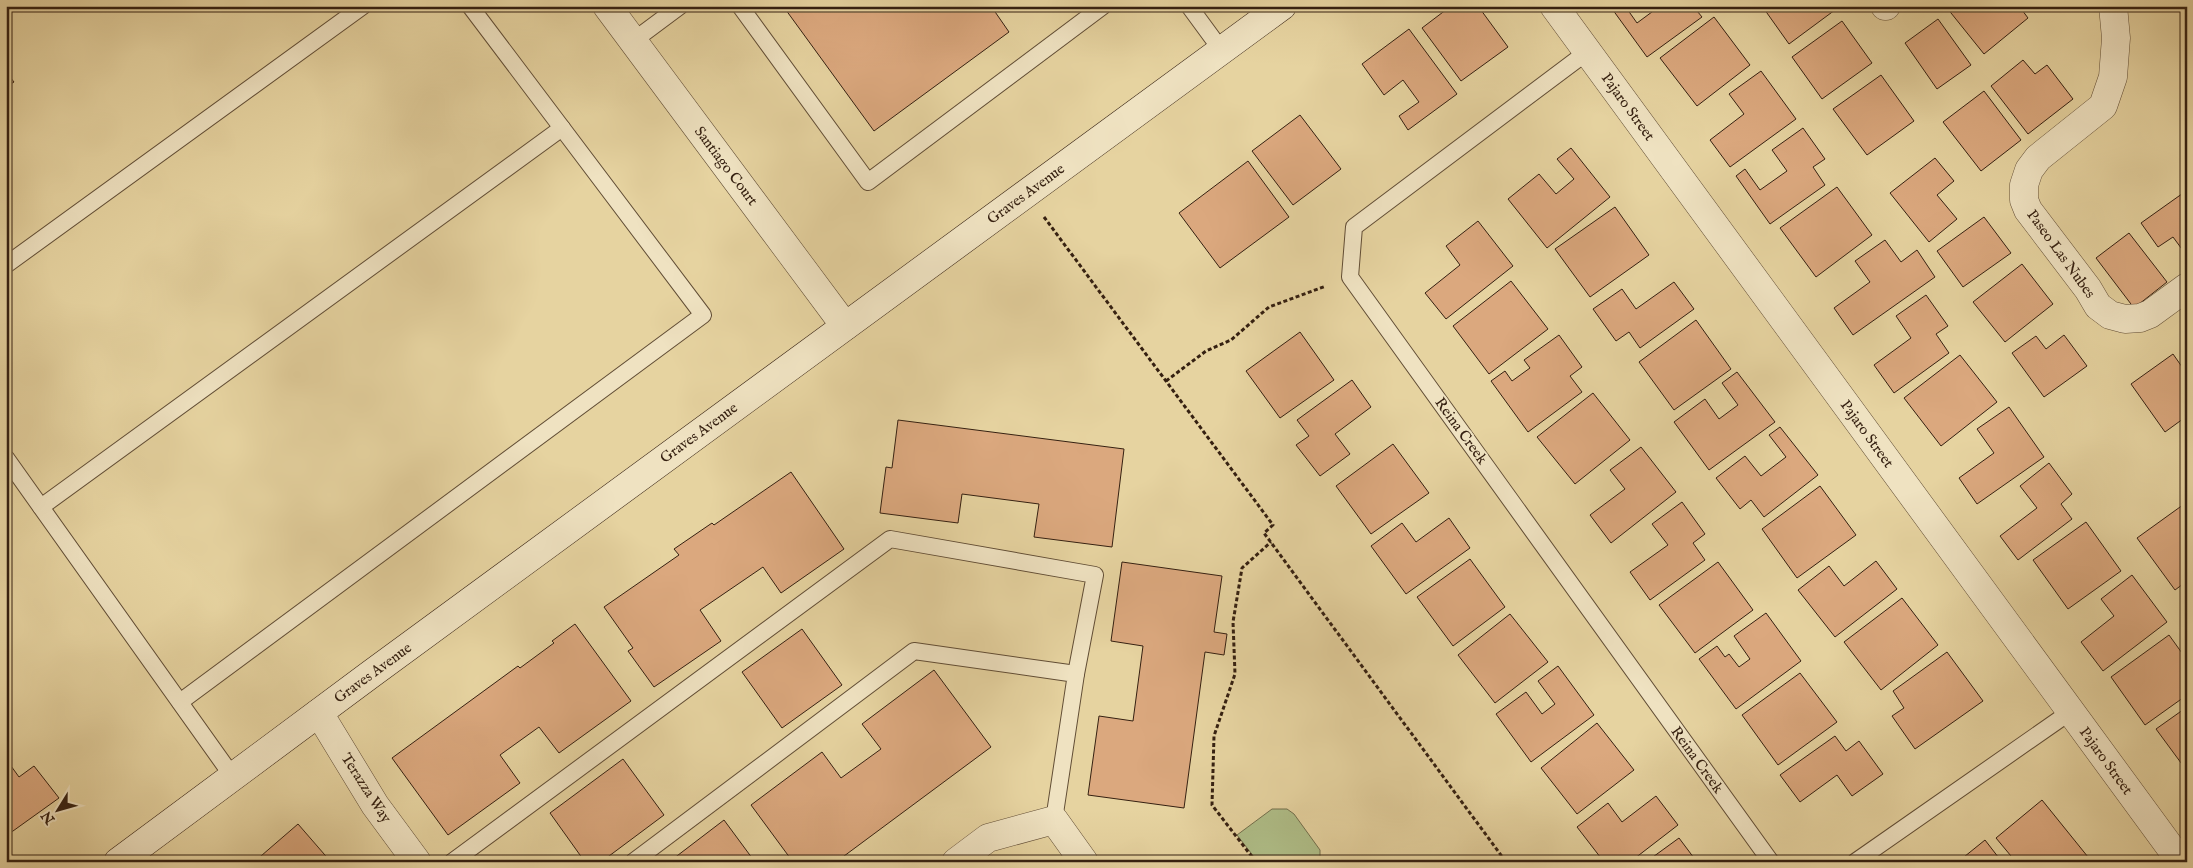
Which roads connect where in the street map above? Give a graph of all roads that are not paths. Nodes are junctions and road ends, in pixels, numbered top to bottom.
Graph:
1 (363, 6) edge
2 (470, 6) edge
3 (607, 6) edge
4 (680, 6) edge
5 (740, 6) edge
6 (1103, 6) edge
7 (1189, 6) edge
8 (1282, 6) edge
9 (1554, 6) edge
10 (2113, 6) edge
11 (633, 41) junction
12 (1222, 51) junction
13 (1588, 52) junction
14 (562, 128) junction
15 (6, 265) edge
16 (2187, 287) edge
17 (845, 326) junction
18 (6, 458) edge
19 (41, 507) junction
20 (1076, 674) junction
21 (180, 702) junction
22 (319, 712) junction
23 (2070, 712) junction
24 (233, 777) junction
25 (1054, 820) junction
26 (118, 862) edge
27 (417, 862) edge
28 (452, 862) edge
29 (633, 862) edge
30 (956, 862) edge
31 (1084, 862) edge
32 (1771, 862) edge
33 (1855, 862) edge
34 (2181, 862) edge

1 - 15 lane
2 - 14 lane
3 - 11 street, Santiago Court
4 - 11 lane
5 - 6 lane
7 - 12 lane
8 - 12 street, Graves Avenue
9 - 13 street, Pajaro Street
10 - 16 street, Paseo Las Nubes
11 - 17 street, Santiago Court
12 - 17 street, Graves Avenue
13 - 23 street, Pajaro Street
13 - 32 lane, Reina Creek
14 - 19 lane
14 - 21 lane
17 - 22 street, Graves Avenue
18 - 19 lane
19 - 21 lane
20 - 25 lane
20 - 28 lane
20 - 29 lane
21 - 24 lane
22 - 24 street, Graves Avenue
22 - 27 street, Terazza Way
23 - 33 lane
23 - 34 street, Pajaro Street
24 - 26 street, Graves Avenue
25 - 30 street
25 - 31 street

